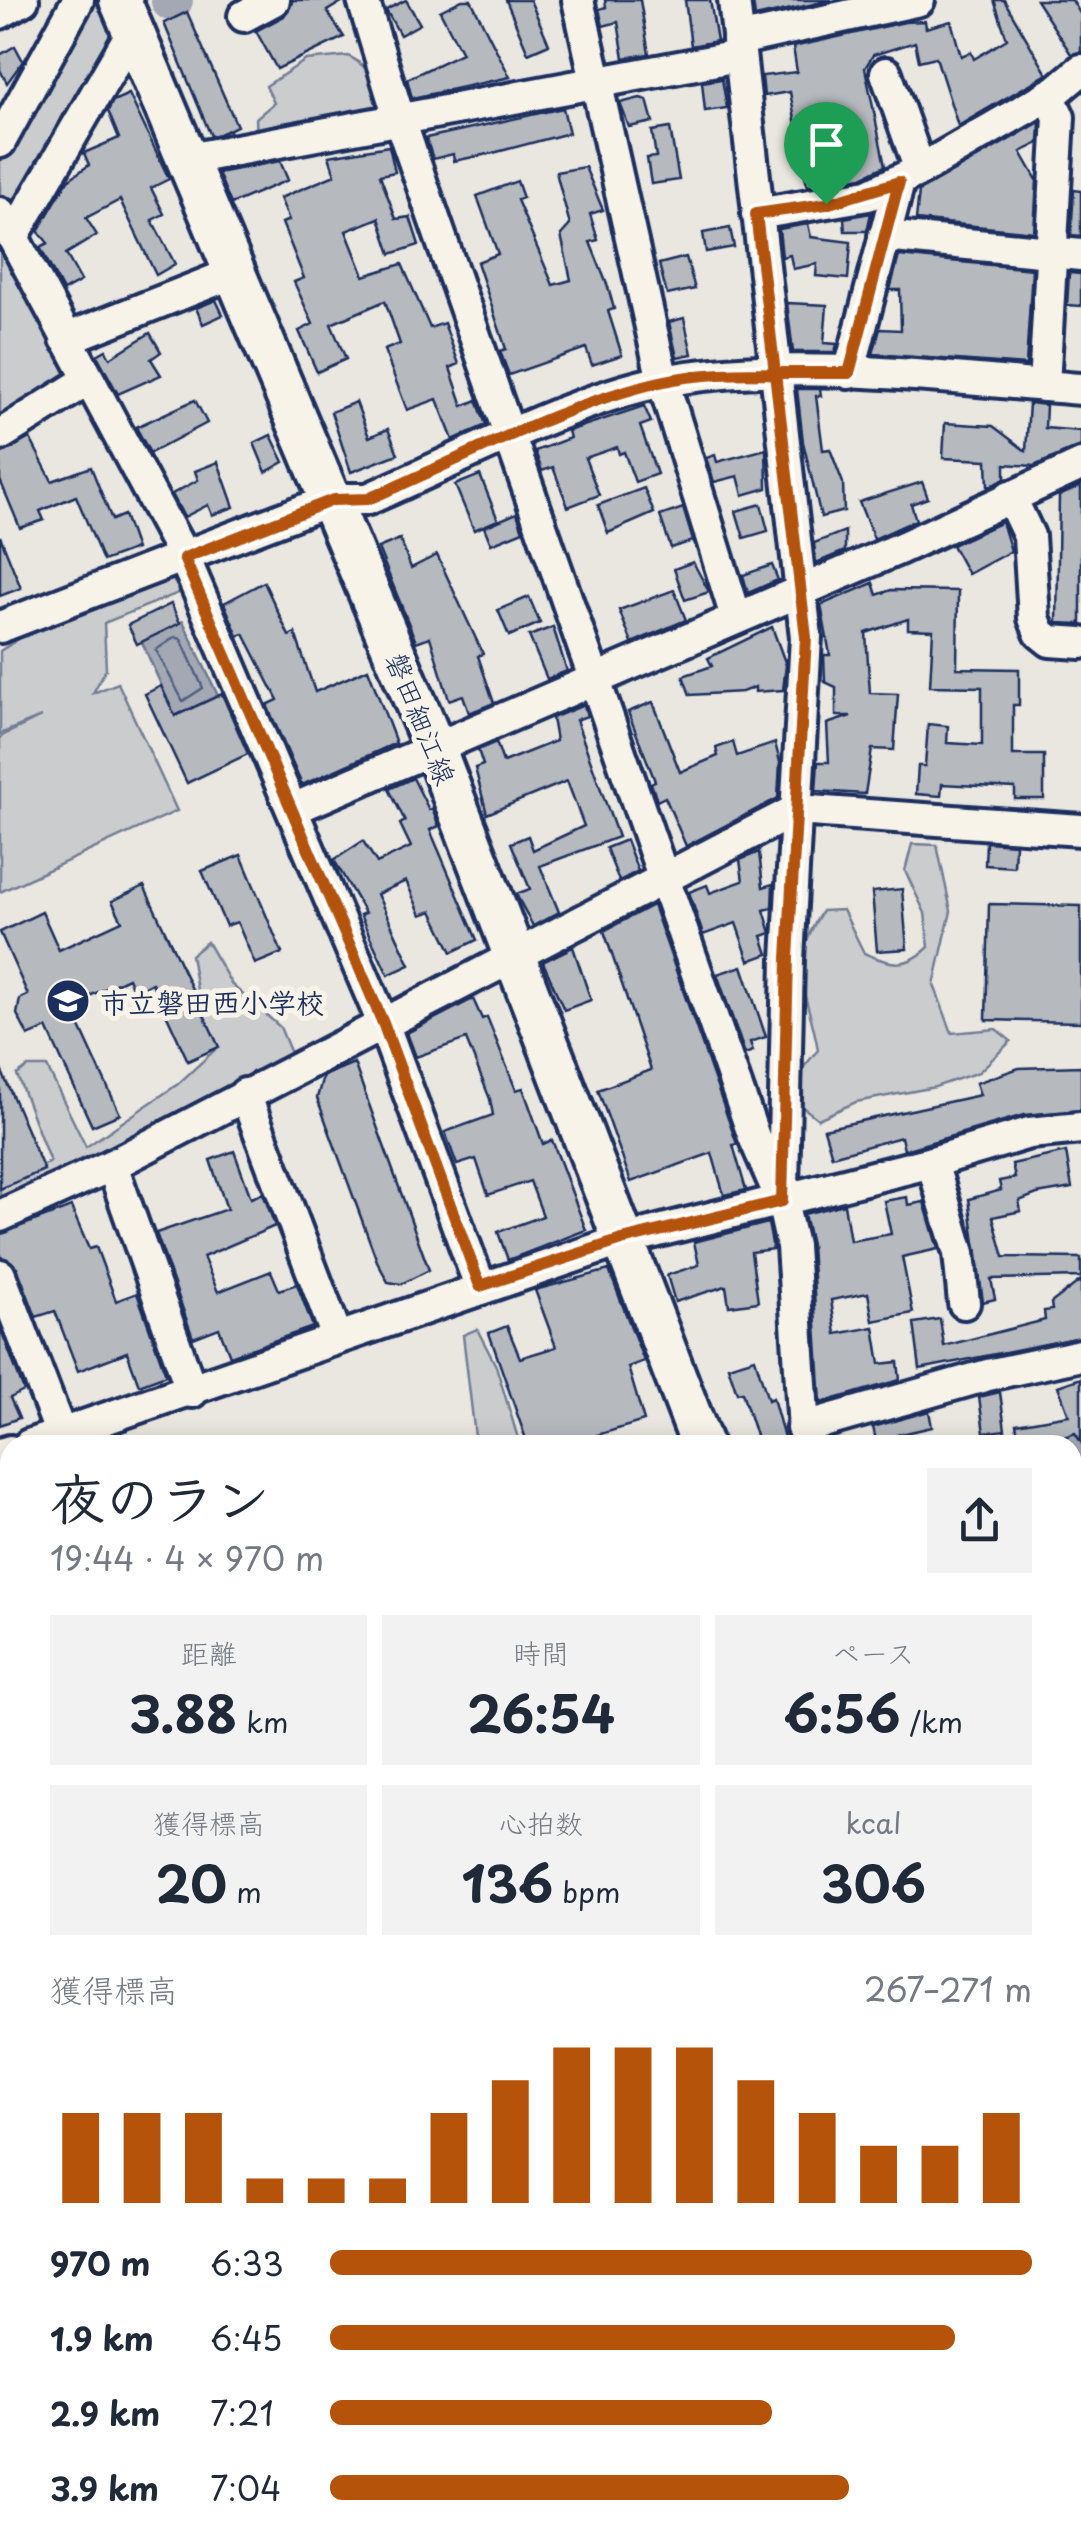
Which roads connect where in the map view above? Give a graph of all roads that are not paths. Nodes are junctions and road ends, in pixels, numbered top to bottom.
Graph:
1 (23, 0) edge
2 (78, 0) edge
3 (274, 0) edge
4 (364, 0) edge
5 (578, 0) edge
6 (734, 0) edge
7 (920, 0) edge
8 (0, 12) edge
9 (126, 15) edge
10 (244, 16) dead end
11 (738, 48) junction
12 (1081, 70) edge
13 (886, 73) dead end
14 (597, 79) junction
15 (1050, 94) junction
16 (399, 118) junction
17 (0, 142) edge
18 (188, 158) junction
19 (910, 176) junction
20 (756, 214) junction
21 (6, 225) edge
22 (884, 236) junction
23 (1067, 253) edge
24 (236, 272) junction
25 (66, 340) junction
26 (775, 373) junction
27 (849, 373) junction
28 (88, 380) junction
29 (663, 381) junction
30 (1044, 386) junction
31 (1081, 389) edge
32 (0, 435) edge
33 (510, 438) junction
34 (1081, 465) edge
35 (1010, 496) junction
36 (333, 500) junction
37 (184, 558) junction
38 (802, 589) junction
39 (736, 617) junction
40 (0, 627) edge
41 (1081, 644) edge
42 (596, 678) junction
43 (436, 749) junction
44 (293, 810) junction
45 (796, 810) junction
46 (1081, 830) edge
47 (665, 878) junction
48 (515, 956) junction
49 (383, 1023) junction
50 (246, 1094) junction
51 (1081, 1128) edge
52 (932, 1162) junction
53 (112, 1165) junction
54 (782, 1201) junction
55 (0, 1216) edge
56 (622, 1240) junction
57 (0, 1275) edge
58 (480, 1286) junction
59 (964, 1303) dead end
60 (337, 1337) junction
61 (1081, 1355) edge
62 (192, 1392) junction
63 (61, 1434) junction
64 (58, 1435) edge
65 (698, 1435) edge
66 (803, 1435) edge
67 (809, 1435) edge

1 - 8 street
2 - 17 street
3 - 10 street
4 - 16 street
5 - 14 street
6 - 11 street
7 - 11 street
9 - 18 main road, 磐田細江線
9 - 21 street
11 - 14 street
11 - 20 street
12 - 15 street
13 - 19 street
14 - 16 street
14 - 29 street
15 - 19 street
15 - 23 street
16 - 18 street
16 - 33 street
18 - 24 main road, 磐田細江線
19 - 20 street
19 - 22 street
20 - 26 street
21 - 25 street
22 - 23 street
22 - 27 street
23 - 30 street
24 - 25 street
24 - 36 main road, 磐田細江線
25 - 28 street
26 - 27 street
26 - 29 street
26 - 38 street
27 - 30 street
28 - 32 street
28 - 37 street
29 - 33 street
29 - 39 street
30 - 31 street
33 - 36 street
33 - 42 street
34 - 35 street
35 - 38 street
35 - 41 street
36 - 37 street
36 - 43 main road, 磐田細江線
37 - 40 street
37 - 44 street
38 - 39 street
38 - 45 street
39 - 42 street
42 - 43 street
42 - 47 street
43 - 44 street
43 - 48 main road, 磐田細江線
44 - 49 street
45 - 46 street
45 - 47 street
45 - 54 street
47 - 48 street
47 - 54 street
48 - 49 street
48 - 56 main road, 磐田細江線
49 - 50 street
49 - 58 street
50 - 53 street
50 - 60 street
51 - 52 street
52 - 54 street
52 - 59 street
53 - 55 street
53 - 62 street
54 - 56 street
54 - 66 street
56 - 58 street
56 - 65 main road, 磐田細江線
57 - 63 street
58 - 60 street
60 - 62 street
61 - 67 street
62 - 63 street
63 - 64 street

